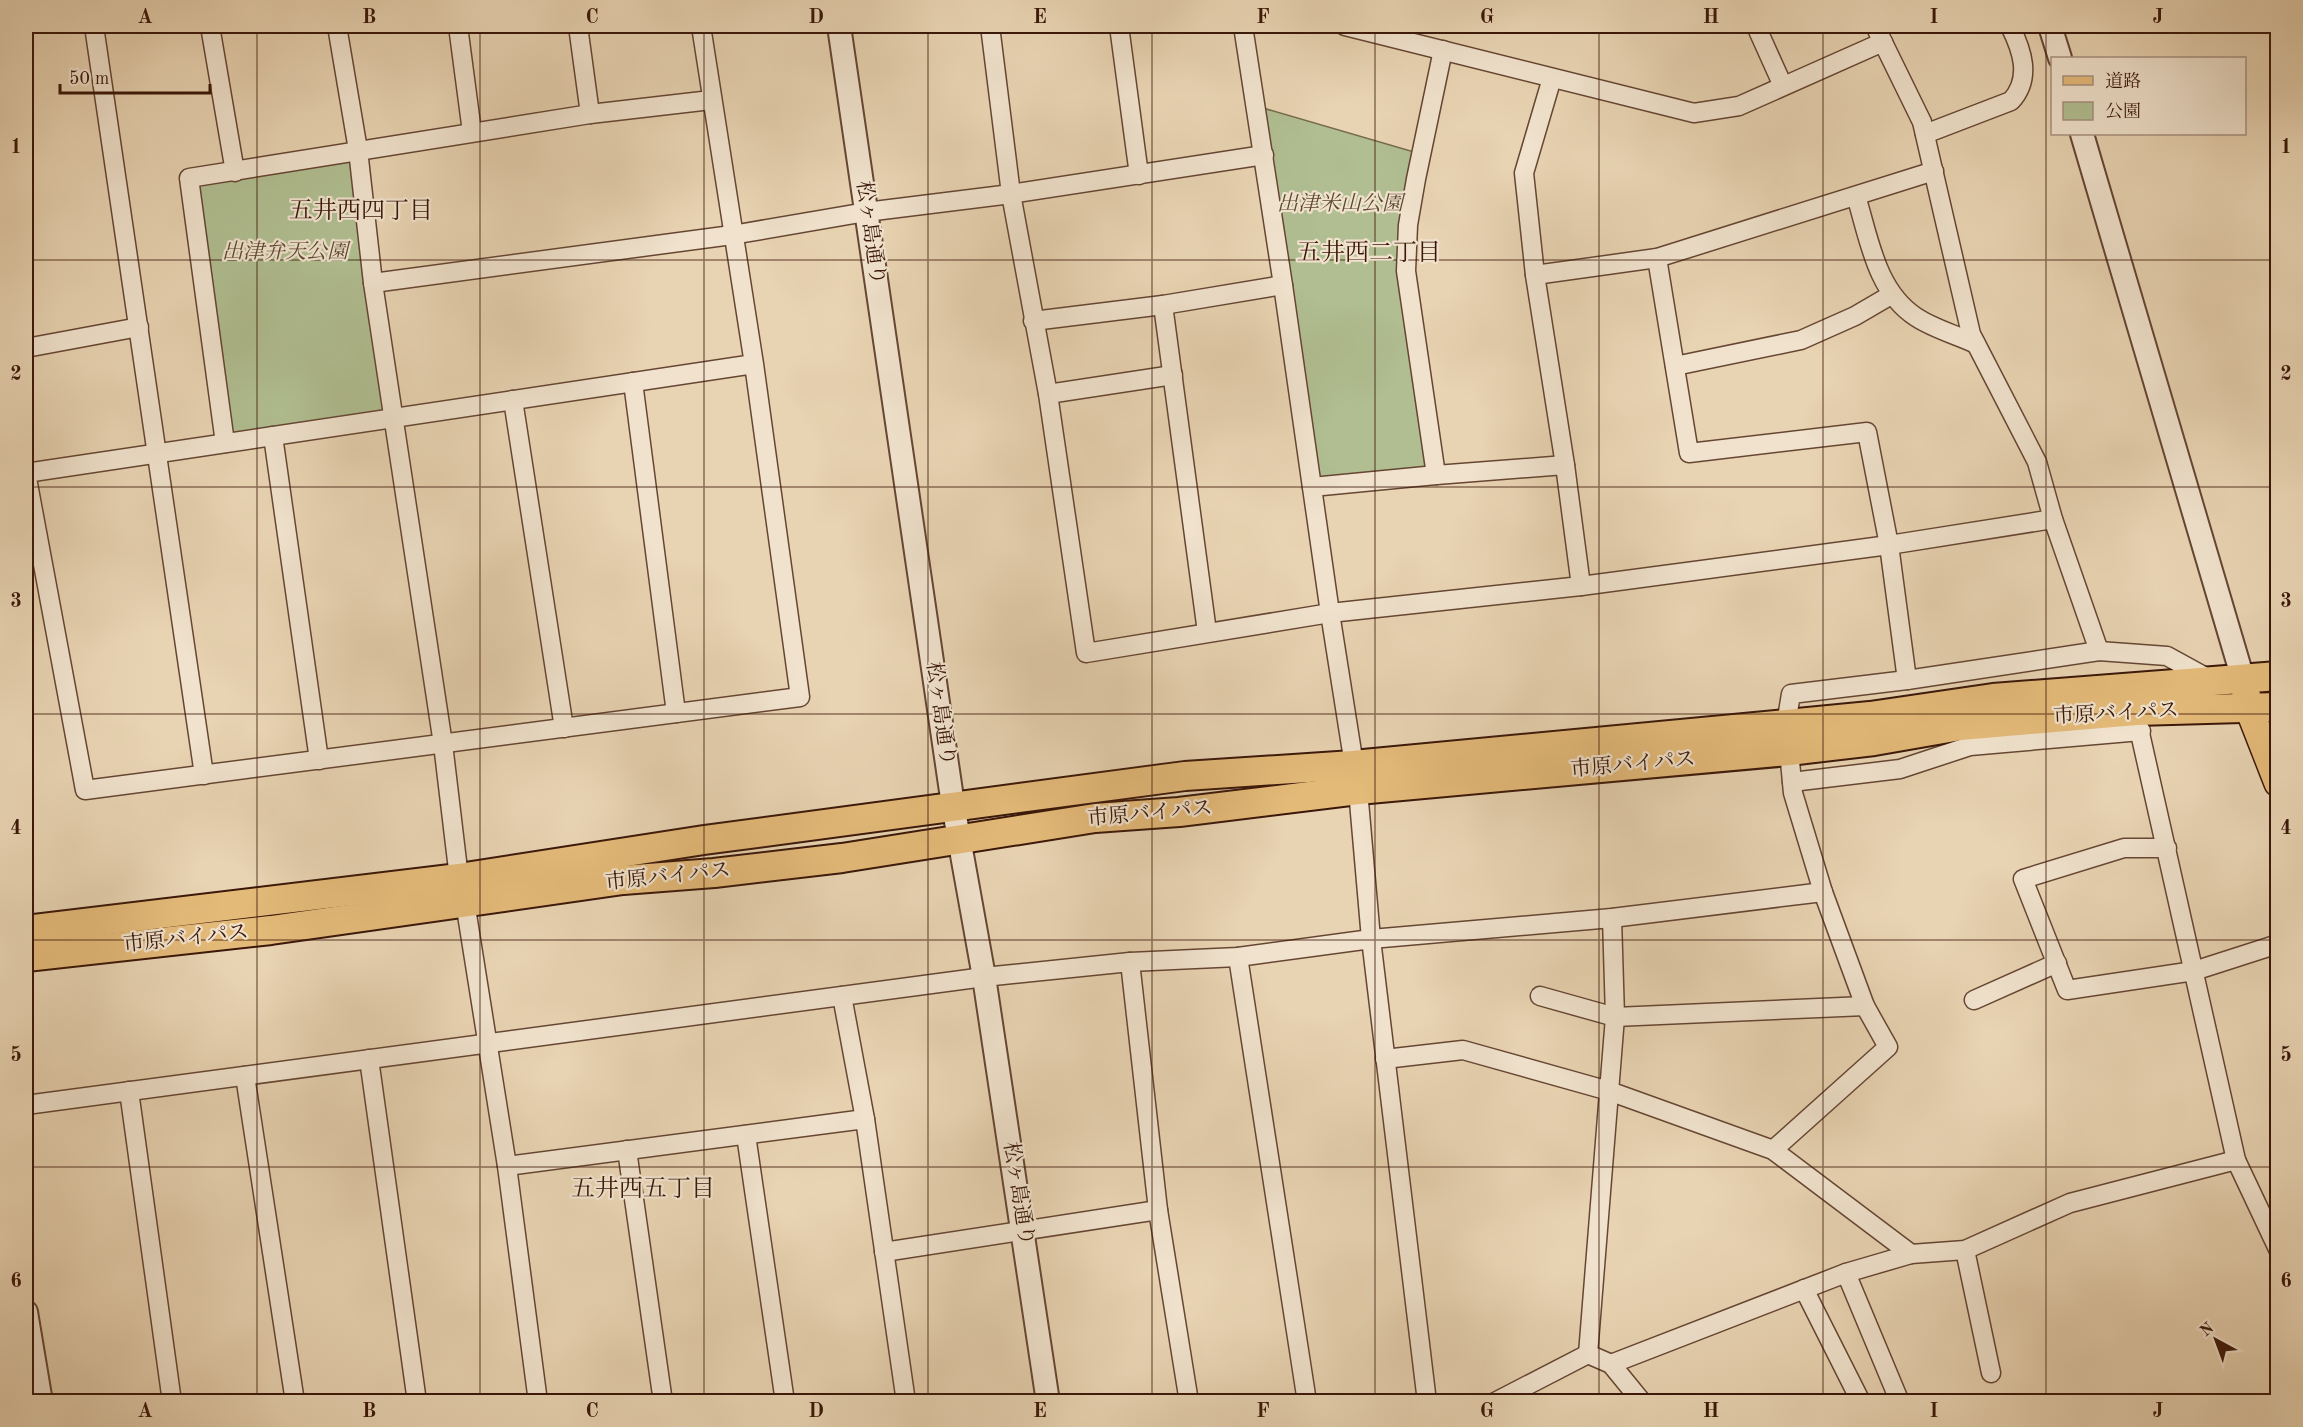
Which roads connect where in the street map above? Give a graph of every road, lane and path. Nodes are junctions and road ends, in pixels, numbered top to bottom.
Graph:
1 (94, 26) edge
2 (210, 26) edge
3 (337, 26) edge
4 (458, 26) edge
5 (578, 26) edge
6 (701, 26) edge
7 (839, 26) edge
8 (990, 26) edge
9 (1119, 26) edge
10 (1243, 26) edge
11 (1345, 26) edge
12 (1756, 26) edge
13 (1875, 26) edge
14 (2010, 26) edge
15 (2050, 26) edge
16 (1369, 28) edge
17 (1883, 42) junction
18 (1443, 50) junction
19 (2060, 57) edge
20 (1552, 78) junction
21 (1783, 86) junction
22 (711, 100) junction
23 (590, 114) junction
24 (472, 132) junction
25 (1925, 134) junction
26 (2082, 135) edge
27 (358, 150) junction
28 (1263, 155) junction
29 (1934, 171) junction
30 (235, 172) junction
31 (1139, 175) junction
32 (1011, 194) junction
33 (1856, 196) junction
34 (867, 212) junction
35 (732, 235) junction
36 (1657, 258) junction
37 (1535, 275) junction
38 (373, 283) junction
39 (1283, 285) junction
40 (1891, 295) junction
41 (1163, 305) junction
42 (1033, 321) junction
43 (139, 327) junction
44 (1976, 344) junction
45 (26, 348) edge
46 (754, 364) junction
47 (1675, 366) junction
48 (1173, 375) junction
49 (633, 382) junction
50 (1048, 394) junction
51 (513, 400) junction
52 (393, 418) junction
53 (273, 436) junction
54 (225, 443) junction
55 (157, 454) junction
56 (1565, 465) junction
57 (1436, 475) junction
58 (1312, 487) junction
59 (2053, 519) junction
60 (1889, 545) junction
61 (1581, 586) junction
62 (1329, 613) junction
63 (1207, 632) junction
64 (2099, 651) junction
65 (2277, 676) edge
66 (1907, 680) junction
67 (2243, 680) junction
68 (2213, 682) junction
69 (2277, 707) edge
70 (2249, 709) junction
71 (2135, 710) junction
72 (676, 713) junction
73 (564, 728) junction
74 (1787, 737) junction
75 (443, 744) junction
76 (319, 760) junction
77 (204, 775) junction
78 (1356, 778) junction
79 (1792, 782) junction
80 (2277, 783) edge
81 (953, 805) junction
82 (960, 840) junction
83 (2167, 848) junction
84 (462, 890) junction
85 (1823, 892) junction
86 (1612, 918) junction
87 (26, 930) edge
88 (1371, 939) junction
89 (2277, 944) edge
90 (26, 957) edge
91 (1238, 957) junction
92 (1130, 962) junction
93 (2057, 963) junction
94 (2194, 971) junction
95 (984, 977) junction
96 (842, 996) junction
97 (1540, 996) dead end
98 (1974, 1000) dead end
99 (1865, 1006) junction
100 (1615, 1017) junction
101 (488, 1043) junction
102 (369, 1059) junction
103 (1385, 1059) junction
104 (245, 1076) junction
105 (1609, 1091) junction
106 (129, 1092) junction
107 (26, 1105) edge
108 (866, 1119) junction
109 (746, 1135) junction
110 (627, 1150) junction
111 (1773, 1150) junction
112 (2236, 1160) junction
113 (507, 1166) junction
114 (1158, 1210) junction
115 (2271, 1215) edge
116 (1024, 1231) junction
117 (2277, 1249) edge
118 (1965, 1250) junction
119 (884, 1252) junction
120 (1911, 1254) junction
121 (1846, 1274) junction
122 (1804, 1289) junction
123 (26, 1312) edge
124 (1588, 1354) junction
125 (1611, 1364) junction
126 (1991, 1373) dead end
127 (1899, 1400) dead end
128 (41, 1401) edge
129 (172, 1401) edge
130 (295, 1401) edge
131 (417, 1401) edge
132 (538, 1401) edge
133 (663, 1401) edge
134 (785, 1401) edge
135 (906, 1401) edge
136 (1048, 1401) edge
137 (1189, 1401) edge
138 (1307, 1401) edge
139 (1427, 1401) edge
140 (1495, 1401) edge
141 (1642, 1401) edge
142 (1861, 1401) edge

1 - 43 street
2 - 30 street
3 - 27 street
4 - 24 street
5 - 23 street
6 - 22 street
7 - 34 street, 松ヶ島通り
8 - 32 street
9 - 31 street
10 - 28 street
11 - 16 street
12 - 21 street
13 - 17 street
14 - 25 street
15 - 19 street
16 - 18 street
17 - 21 street
17 - 25 street
18 - 20 street
18 - 57 street
20 - 21 street
20 - 37 street
22 - 23 street
22 - 35 street
23 - 24 street
24 - 27 street
25 - 29 street
26 - 67 street
27 - 30 street
27 - 38 street
28 - 31 street
28 - 39 street
29 - 33 street
29 - 44 street
30 - 54 street
31 - 32 street
32 - 34 street
32 - 42 street
33 - 36 street
33 - 40 street
34 - 35 street
34 - 81 street, 松ヶ島通り
35 - 38 street
35 - 46 street
36 - 37 street
36 - 47 street
37 - 56 street
38 - 52 street
39 - 41 street
39 - 58 street
40 - 44 street
40 - 47 street
41 - 42 street
41 - 48 street
42 - 50 street
43 - 45 street
43 - 55 street
44 - 59 street
46 - 49 street
46 - 72 street
47 - 60 street
48 - 50 street
48 - 63 street
49 - 51 street
49 - 72 street
50 - 63 street
51 - 52 street
51 - 73 street
52 - 53 street
52 - 75 street
53 - 54 street
53 - 76 street
54 - 55 street
55 - 77 street
55 - 77 street
56 - 57 street
56 - 61 street
57 - 58 street
58 - 62 street
59 - 60 street
59 - 64 street
60 - 61 street
60 - 66 street
61 - 62 street
62 - 63 street
62 - 78 street
64 - 66 street
64 - 68 street
65 - 67 highway, 市原バイパス
66 - 74 street
67 - 68 highway, 市原バイパス
67 - 70 main road
68 - 71 highway, 市原バイパス
69 - 70 highway, 市原バイパス
70 - 71 highway, 市原バイパス
70 - 80 main road
71 - 74 highway, 市原バイパス
71 - 79 street
71 - 83 street
72 - 73 street
73 - 75 street
74 - 78 highway, 市原バイパス
74 - 79 street
75 - 76 street
75 - 84 street
76 - 77 street
78 - 81 highway, 市原バイパス
78 - 82 highway, 市原バイパス
78 - 88 street
79 - 85 street
81 - 82 street, 松ヶ島通り
81 - 84 highway, 市原バイパス
82 - 84 highway, 市原バイパス
82 - 95 street, 松ヶ島通り
83 - 93 street
83 - 94 street
84 - 87 highway, 市原バイパス
84 - 90 highway, 市原バイパス
84 - 101 street
85 - 86 street
85 - 99 street
86 - 88 street
86 - 100 street
88 - 91 street
88 - 103 street
89 - 94 street
91 - 92 street
91 - 138 street
92 - 95 street
92 - 114 street
93 - 94 street
93 - 98 street
94 - 112 street
95 - 96 street
95 - 116 street, 松ヶ島通り
96 - 101 street
96 - 108 street
97 - 100 street
99 - 100 street
99 - 111 street
100 - 105 street
101 - 102 street
101 - 113 street
102 - 104 street
102 - 131 street
103 - 105 street
103 - 139 street
104 - 106 street
104 - 130 street
105 - 111 street
105 - 124 street
106 - 107 street
106 - 129 street
108 - 109 street
108 - 119 street
109 - 110 street
109 - 134 street
110 - 113 street
110 - 133 street
111 - 120 street
112 - 115 street
112 - 118 street
113 - 132 street
114 - 116 street
114 - 137 street
115 - 117 street
116 - 119 street
116 - 136 street, 松ヶ島通り
118 - 120 street
118 - 126 street
119 - 135 street
120 - 121 street
121 - 122 street
121 - 127 street
122 - 125 street
122 - 142 street
123 - 128 street
124 - 125 street
124 - 140 street
125 - 141 street

